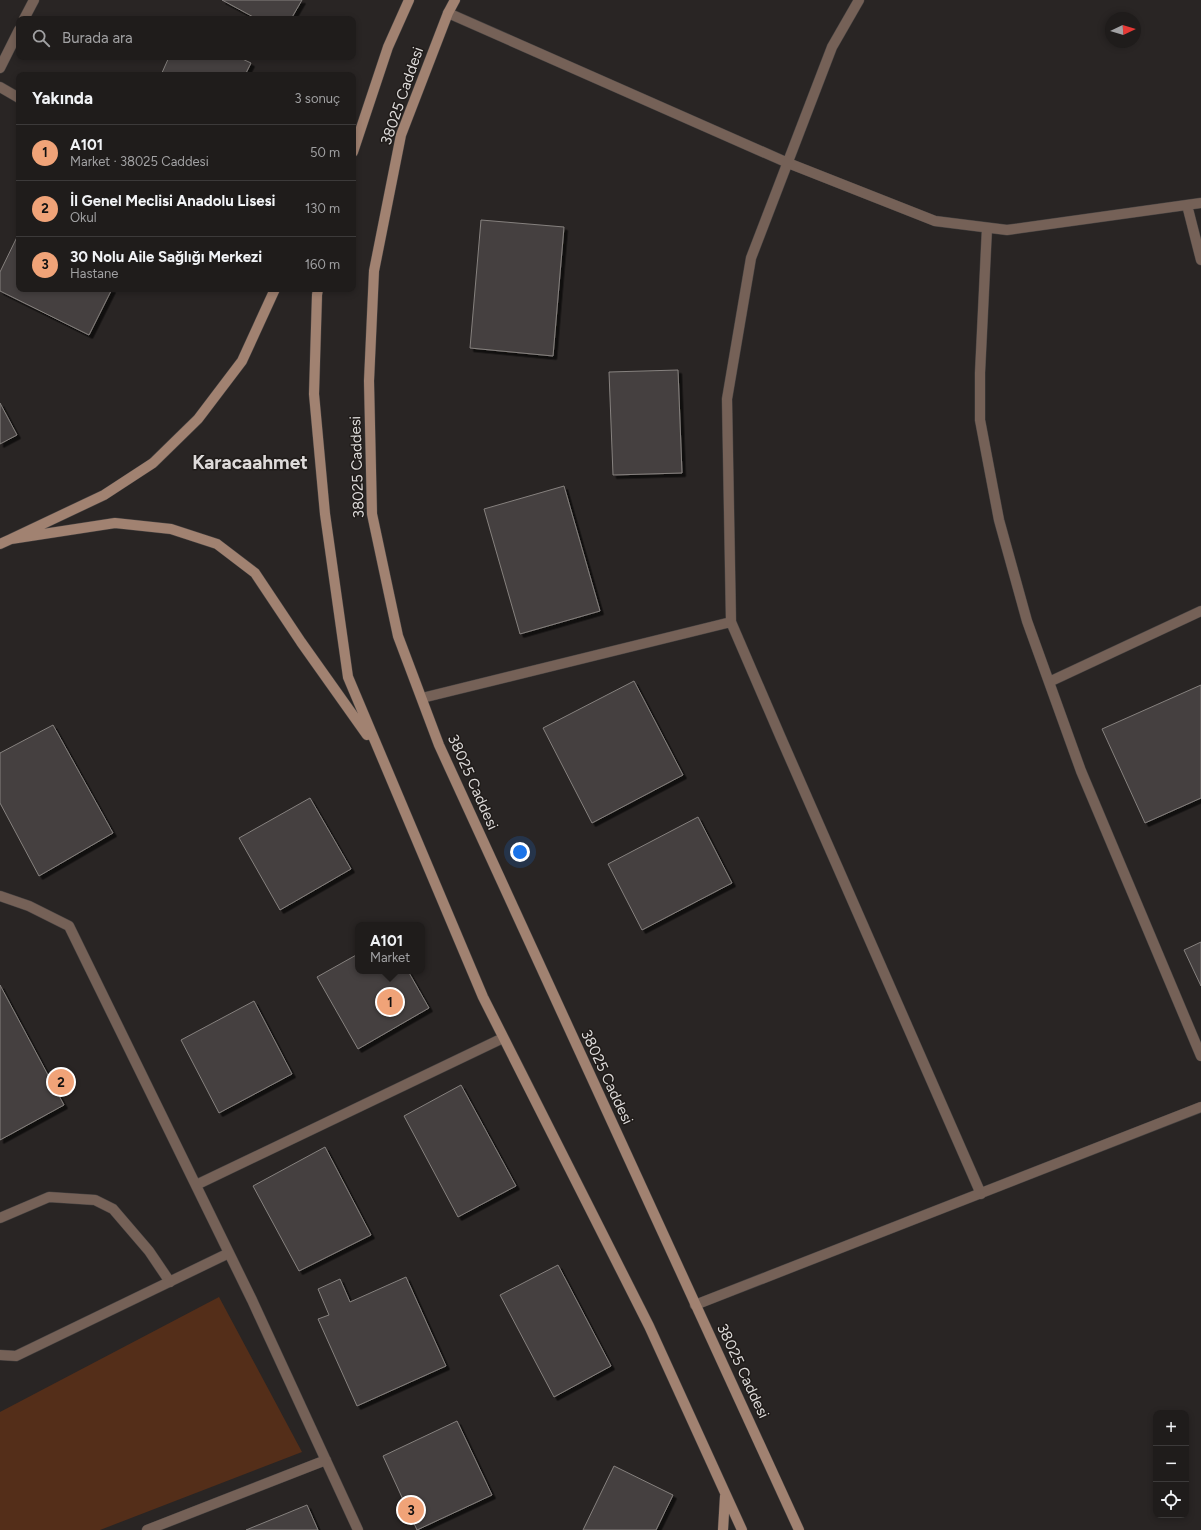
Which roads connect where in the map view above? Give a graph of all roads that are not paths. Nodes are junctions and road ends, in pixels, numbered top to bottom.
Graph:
1 (34, 0) edge
2 (409, 0) edge
3 (455, 0) edge
4 (858, 0) edge
5 (448, 14) junction
6 (26, 16) edge
7 (16, 36) edge
8 (0, 68) edge
9 (0, 88) edge
10 (16, 96) edge
11 (369, 103) junction
12 (356, 129) edge
13 (356, 143) edge
14 (788, 163) junction
15 (1201, 204) edge
16 (1187, 205) junction
17 (987, 228) junction
18 (1201, 260) edge
19 (274, 292) edge
20 (318, 292) edge
21 (11, 538) junction
22 (0, 544) edge
23 (1201, 611) edge
24 (731, 622) junction
25 (1049, 682) junction
26 (422, 698) junction
27 (378, 750) junction
28 (0, 896) edge
29 (503, 1038) junction
30 (1201, 1056) edge
31 (1201, 1107) edge
32 (196, 1186) junction
33 (981, 1194) junction
34 (0, 1218) edge
35 (229, 1253) junction
36 (170, 1282) junction
37 (695, 1305) junction
38 (0, 1355) edge
39 (326, 1460) junction
40 (725, 1494) junction
41 (147, 1530) edge
42 (358, 1530) edge
43 (723, 1530) edge
44 (742, 1530) edge
45 (799, 1530) edge

1 - 6 street
2 - 11 main road, 38025 Caddesi
3 - 5 main road, 38025 Caddesi
4 - 14 street
5 - 14 street
5 - 26 main road, 38025 Caddesi
7 - 8 street
9 - 10 street
11 - 12 main road
11 - 13 main road, 38025 Caddesi
14 - 17 street
14 - 24 street
15 - 16 street
16 - 17 street
16 - 18 street
17 - 25 street
19 - 21 main road
20 - 27 main road
21 - 22 main road
21 - 27 main road
23 - 25 street
24 - 26 street
24 - 33 street
25 - 30 street
26 - 37 main road, 38025 Caddesi
27 - 29 main road
28 - 32 street
29 - 32 street
29 - 40 main road
31 - 33 street
32 - 35 street
33 - 37 street
34 - 36 street
35 - 36 street
35 - 39 street
36 - 38 street
37 - 45 main road, 38025 Caddesi
39 - 41 street
39 - 42 street
40 - 43 main road
40 - 44 main road

